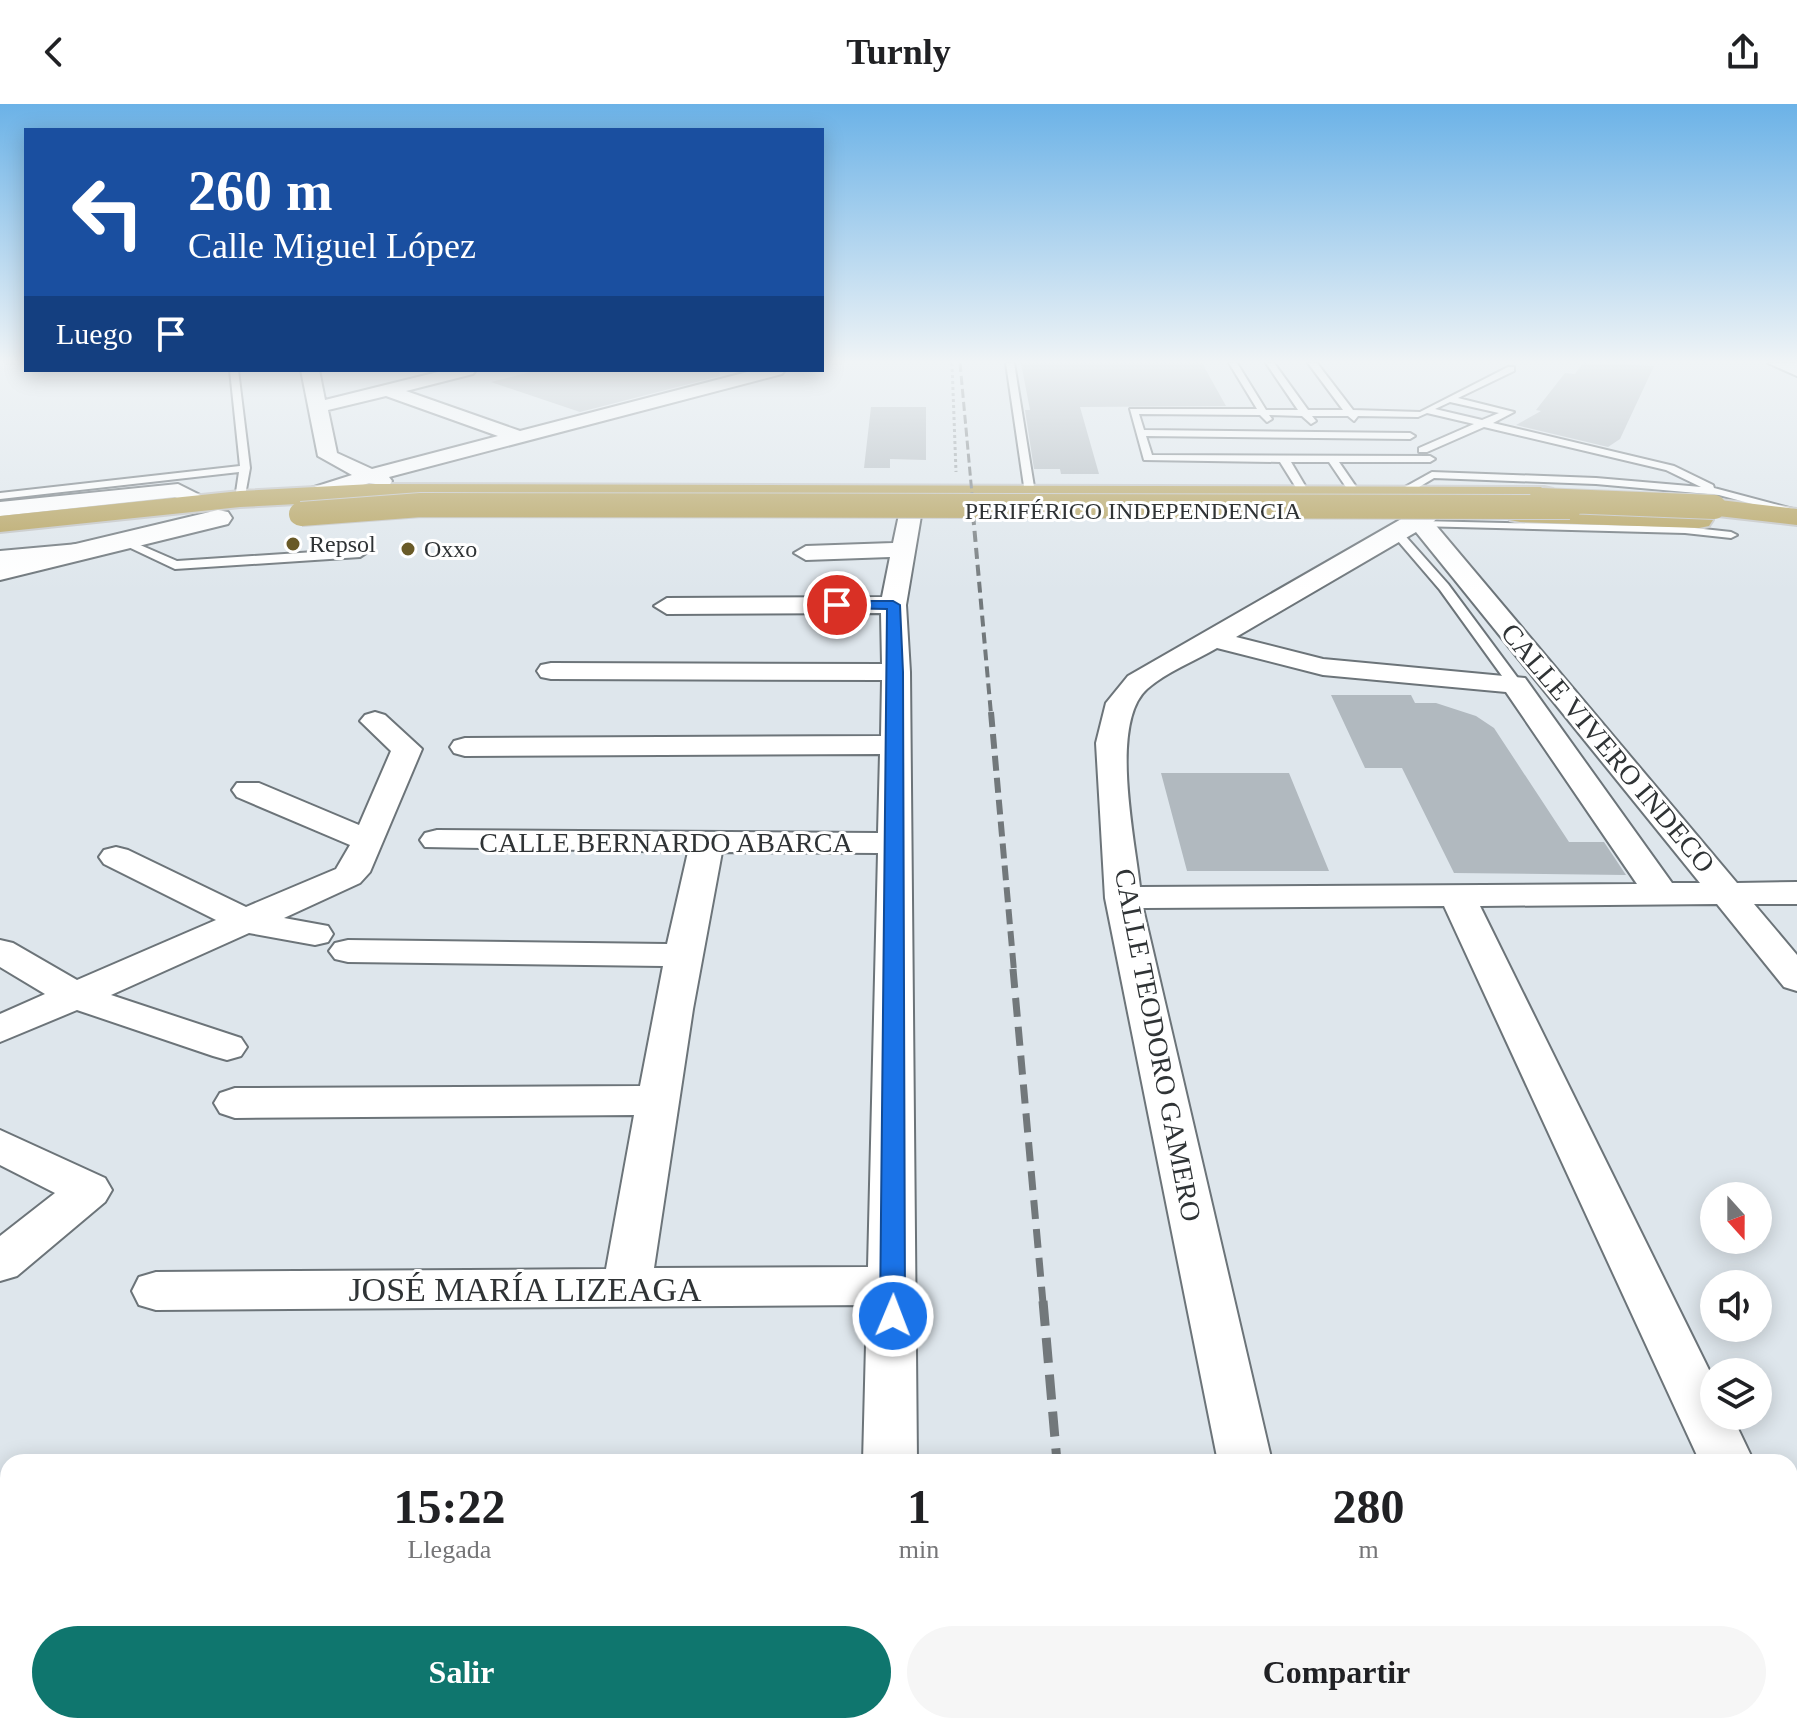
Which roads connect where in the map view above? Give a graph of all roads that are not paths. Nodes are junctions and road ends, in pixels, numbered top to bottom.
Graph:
1 (242, 439) edge
2 (325, 439) edge
3 (518, 439) edge
4 (1022, 439) edge
5 (1142, 439) edge
6 (1278, 439) edge
7 (1324, 439) edge
8 (1369, 439) edge
9 (1413, 439) edge
10 (1455, 439) edge
11 (1550, 439) edge
12 (1426, 455) junction
13 (1290, 459) junction
14 (1339, 459) junction
15 (1384, 459) junction
16 (245, 468) junction
17 (1670, 468) junction
18 (1432, 475) junction
19 (1615, 482) junction
20 (376, 484) junction
21 (1030, 493) junction
22 (1312, 494) junction
23 (1363, 494) junction
24 (1400, 494) junction
25 (0, 496) edge
26 (470, 501) junction
27 (981, 501) junction
28 (309, 504) junction
29 (251, 507) junction
30 (1714, 507) junction
31 (0, 509) edge
32 (212, 510) junction
33 (911, 510) junction
34 (1797, 515) edge
35 (1417, 522) junction
36 (0, 524) edge
37 (1797, 531) edge
38 (1731, 535) dead end
39 (0, 541) edge
40 (124, 541) junction
41 (84, 550) junction
42 (901, 550) junction
43 (360, 553) dead end
44 (806, 553) dead end
45 (0, 558) edge
46 (0, 571) edge
47 (893, 605) junction
48 (667, 606) dead end
49 (1215, 638) junction
50 (551, 671) dead end
51 (896, 672) junction
52 (1515, 684) junction
53 (375, 721) dead end
54 (895, 745) junction
55 (465, 747) dead end
56 (248, 790) dead end
57 (367, 840) junction
58 (437, 840) dead end
59 (707, 842) junction
60 (894, 843) junction
61 (116, 857) dead end
62 (1660, 892) junction
63 (1729, 893) junction
64 (1797, 893) edge
65 (1123, 898) junction
66 (1458, 898) junction
67 (248, 922) junction
68 (315, 934) dead end
69 (0, 951) edge
70 (348, 951) dead end
71 (681, 955) junction
72 (1797, 979) edge
73 (76, 996) junction
74 (0, 1029) edge
75 (227, 1047) dead end
76 (660, 1100) junction
77 (235, 1103) dead end
78 (0, 1146) edge
79 (0, 1263) edge
80 (893, 1286) junction
81 (626, 1289) junction
82 (156, 1291) dead end
83 (890, 1454) edge
84 (1243, 1454) edge
85 (1723, 1454) edge

1 - 16 lane
2 - 20 street
3 - 20 street
4 - 21 lane
5 - 13 lane
6 - 13 lane
7 - 14 lane
8 - 15 lane
9 - 12 lane
10 - 12 lane
11 - 17 lane
12 - 15 lane
12 - 18 lane
13 - 14 lane
13 - 22 lane
14 - 15 lane
14 - 23 lane
16 - 25 lane
16 - 29 lane
17 - 19 lane
17 - 30 lane
18 - 19 lane
18 - 24 lane
19 - 30 lane
20 - 26 highway
20 - 28 highway
21 - 22 highway, PERIFÉRICO INDEPENDENCIA
21 - 27 highway, PERIFÉRICO INDEPENDENCIA
22 - 23 highway, PERIFÉRICO INDEPENDENCIA
23 - 24 highway, PERIFÉRICO INDEPENDENCIA
24 - 30 highway, PERIFÉRICO INDEPENDENCIA
26 - 27 highway, PERIFÉRICO INDEPENDENCIA
26 - 28 highway
26 - 33 highway, PERIFÉRICO INDEPENDENCIA
27 - 28 highway, bridge
27 - 30 highway, bridge
27 - 33 highway, PERIFÉRICO INDEPENDENCIA
27 - 35 highway, PERIFÉRICO INDEPENDENCIA
28 - 29 highway
29 - 32 highway
30 - 34 highway, PERIFÉRICO INDEPENDENCIA
30 - 35 highway, PERIFÉRICO INDEPENDENCIA
30 - 37 highway, PERIFÉRICO INDEPENDENCIA
31 - 32 street
32 - 36 highway
32 - 39 highway
32 - 40 street
33 - 42 street
35 - 38 lane
35 - 49 street, CALLE TEODORO GAMERO
35 - 52 lane
35 - 63 street, CALLE VIVERO INDECO
40 - 41 street
40 - 43 lane
41 - 45 street
41 - 46 street
42 - 44 street
42 - 47 street
47 - 48 street
47 - 51 street
49 - 52 street
49 - 65 street, CALLE TEODORO GAMERO
50 - 51 street
51 - 54 street
52 - 62 street
53 - 57 street
54 - 55 street
54 - 60 street
56 - 57 street
57 - 67 street
58 - 59 street, CALLE BERNARDO ABARCA
59 - 60 street, CALLE BERNARDO ABARCA
59 - 71 street
60 - 80 street
61 - 67 street
62 - 63 street
62 - 66 street
63 - 64 street
63 - 72 street, CALLE VIVERO INDECO
65 - 66 street
65 - 84 street, CALLE TEODORO GAMERO
66 - 85 street
67 - 68 street
67 - 73 street
69 - 73 street
70 - 71 street
71 - 76 street
73 - 74 street
73 - 75 street
76 - 77 street
76 - 81 street
78 - 79 street
80 - 81 street, JOSÉ MARÍA LIZEAGA
80 - 83 street
81 - 82 street, JOSÉ MARÍA LIZEAGA

